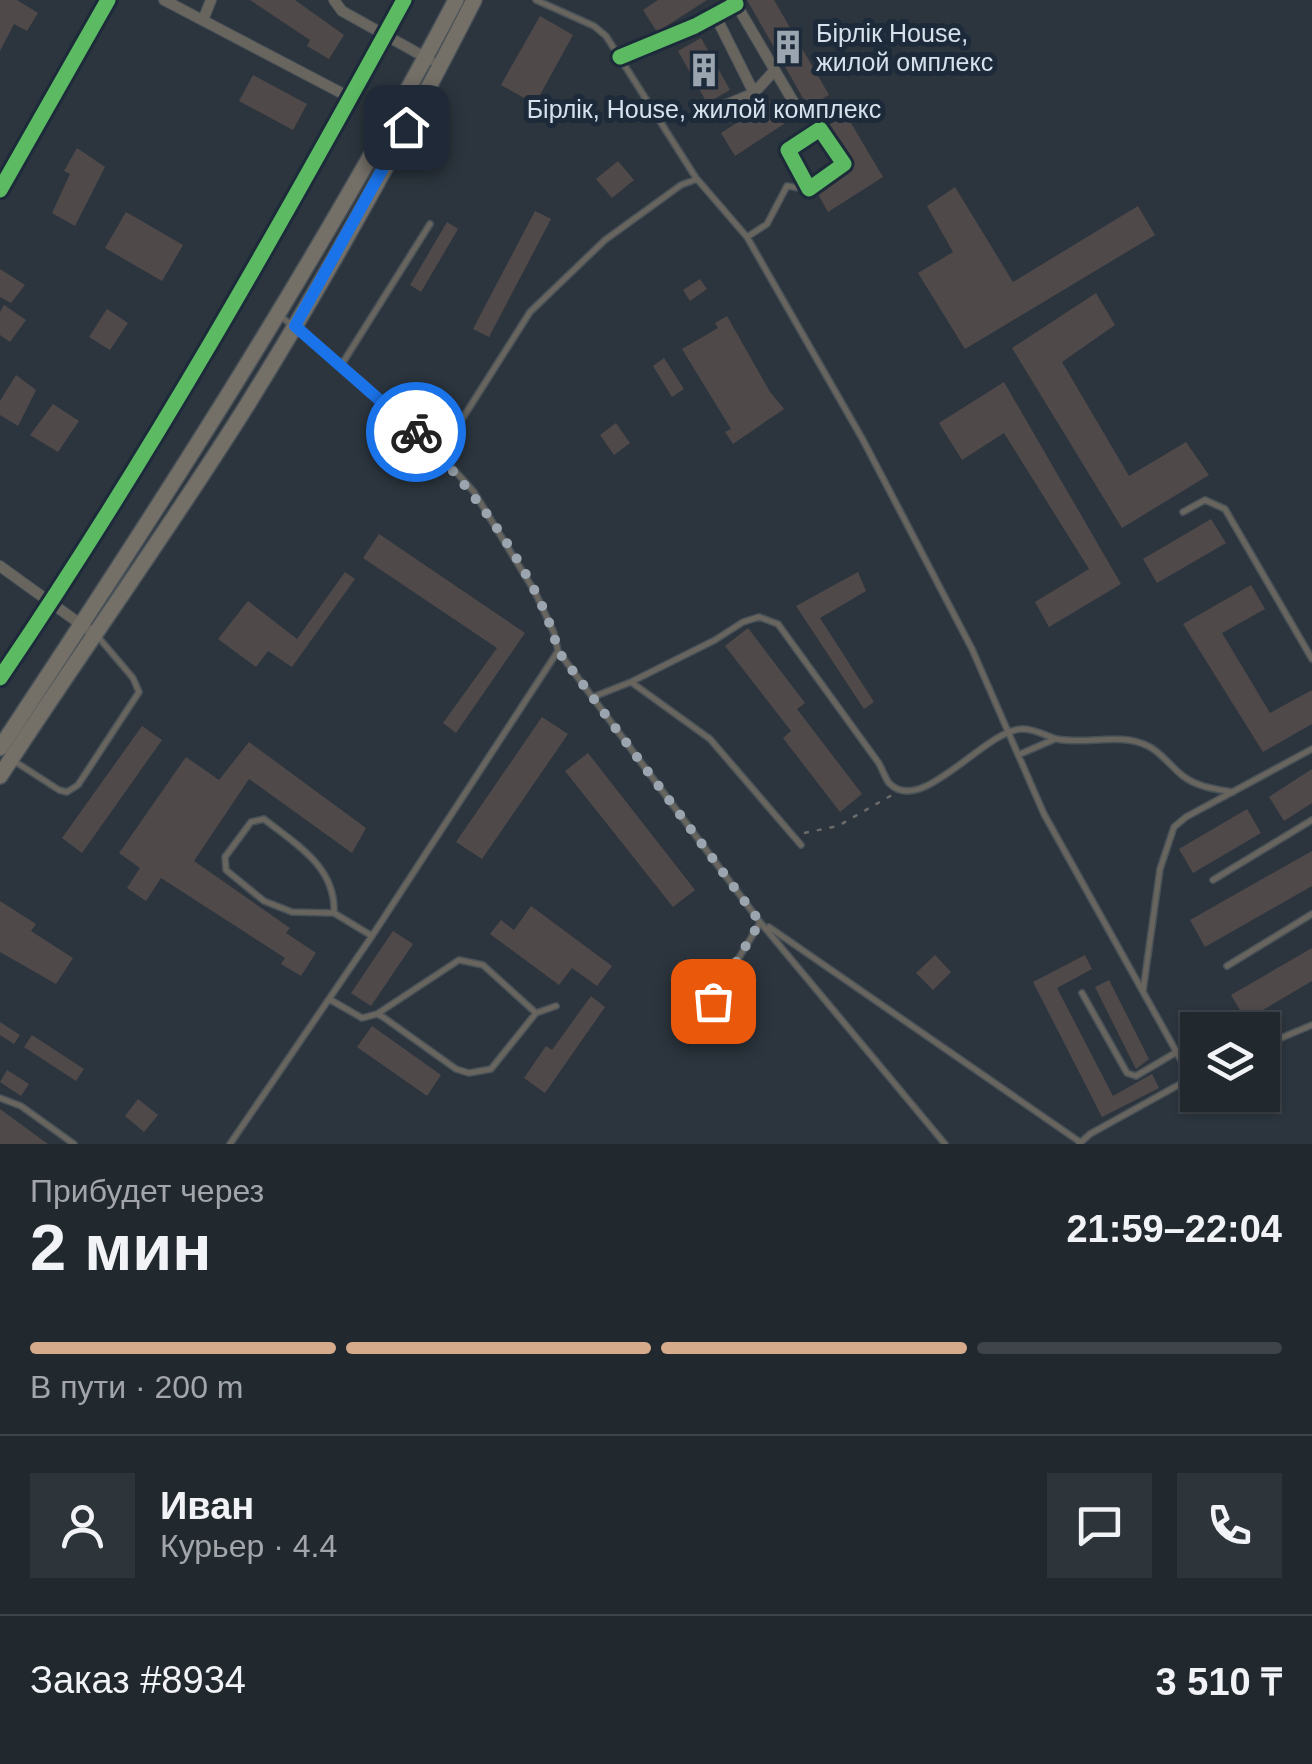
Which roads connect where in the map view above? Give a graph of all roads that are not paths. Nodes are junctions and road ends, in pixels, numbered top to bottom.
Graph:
1 (108, 0) edge
2 (164, 0) edge
3 (211, 0) edge
4 (334, 0) edge
5 (404, 0) edge
6 (456, 0) edge
7 (474, 0) edge
8 (536, 0) edge
9 (559, 0) edge
10 (735, 2) edge
11 (555, 8) junction
12 (715, 15) junction
13 (203, 20) junction
14 (384, 36) junction
15 (620, 56) junction
16 (433, 62) junction
17 (774, 71) junction
18 (754, 93) junction
19 (351, 98) junction
20 (723, 106) dead end
21 (796, 108) dead end
22 (697, 179) junction
23 (809, 189) junction
24 (0, 190) edge
25 (430, 224) dead end
26 (746, 238) junction
27 (277, 313) junction
28 (295, 326) junction
29 (342, 364) junction
30 (440, 454) junction
31 (1183, 512) dead end
32 (0, 566) edge
33 (51, 602) junction
34 (82, 625) junction
35 (97, 636) junction
36 (558, 651) junction
37 (1312, 659) edge
38 (0, 678) edge
39 (631, 682) junction
40 (593, 697) junction
41 (1008, 732) junction
42 (1055, 738) junction
43 (1312, 748) edge
44 (6, 754) edge
45 (1018, 755) junction
46 (0, 776) edge
47 (1233, 792) junction
48 (1312, 820) edge
49 (801, 845) dead end
50 (1212, 880) dead end
51 (334, 913) junction
52 (1312, 914) edge
53 (760, 922) junction
54 (372, 936) junction
55 (1228, 966) dead end
56 (1082, 993) dead end
57 (1143, 995) junction
58 (329, 999) junction
59 (556, 1006) dead end
60 (536, 1013) junction
61 (377, 1014) junction
62 (1312, 1024) edge
63 (697, 1027) dead end
64 (1280, 1038) edge
65 (1175, 1053) junction
66 (1180, 1059) edge
67 (1180, 1084) edge
68 (0, 1098) edge
69 (1080, 1143) edge
70 (74, 1144) edge
71 (230, 1144) edge
72 (946, 1144) edge

1 - 24 street
2 - 13 street
3 - 13 street
4 - 14 street
5 - 14 street
6 - 16 main road
7 - 16 main road
8 - 11 lane
9 - 11 lane
10 - 12 street
10 - 17 street
11 - 15 lane
12 - 15 street
12 - 18 street
13 - 19 street
14 - 16 street
14 - 19 street
15 - 22 lane
16 - 27 main road
16 - 28 main road
17 - 18 street
17 - 21 street
18 - 20 street
19 - 33 street
22 - 26 lane
22 - 30 lane
23 - 23 street
23 - 26 lane
25 - 29 lane
26 - 41 lane
27 - 28 lane
27 - 34 main road
28 - 29 lane
28 - 35 main road
29 - 30 lane
30 - 36 lane
31 - 37 lane
32 - 33 street
33 - 34 street
33 - 38 street
34 - 35 street
34 - 44 main road
35 - 44 main road
35 - 44 lane
36 - 40 lane
36 - 54 lane
39 - 40 lane
39 - 41 lane
39 - 49 lane
40 - 53 lane
41 - 42 lane
41 - 45 lane
42 - 45 lane
42 - 47 lane
43 - 47 lane
44 - 46 main road
45 - 57 lane
47 - 57 lane
48 - 50 lane
51 - 51 lane
51 - 54 lane
52 - 55 lane
53 - 63 lane
53 - 69 lane
53 - 72 lane
54 - 58 lane
56 - 65 lane
57 - 65 lane
58 - 61 lane
58 - 71 lane
59 - 60 lane
60 - 61 lane
60 - 61 lane
62 - 64 lane
65 - 66 lane
67 - 69 lane
68 - 70 lane

